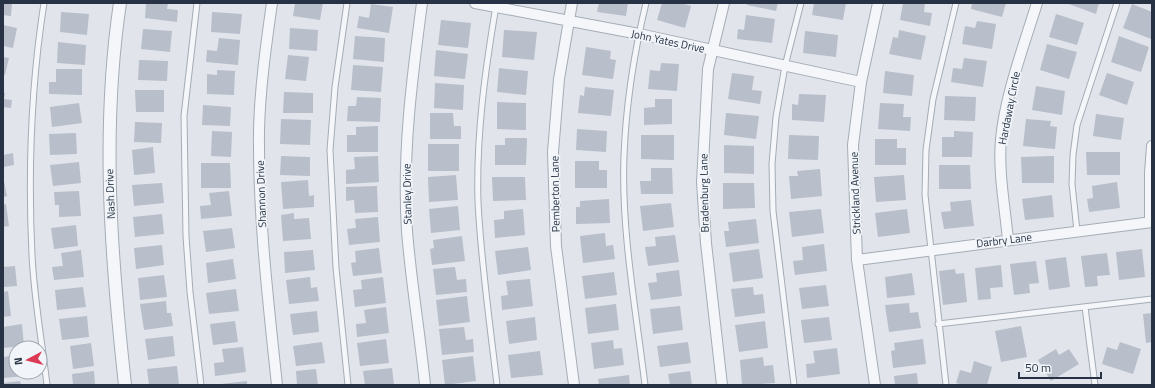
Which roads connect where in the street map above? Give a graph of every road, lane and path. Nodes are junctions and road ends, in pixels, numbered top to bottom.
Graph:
1 (44, 3) edge
2 (120, 3) edge
3 (197, 3) edge
4 (272, 3) edge
5 (347, 3) edge
6 (422, 3) edge
7 (475, 3) edge
8 (572, 3) edge
9 (646, 3) edge
10 (724, 3) edge
11 (800, 3) edge
12 (878, 3) edge
13 (956, 3) edge
14 (1037, 3) edge
15 (1117, 3) edge
16 (496, 5) edge
17 (568, 22) junction
18 (639, 34) junction
19 (713, 51) junction
20 (785, 66) junction
21 (861, 82) junction
22 (1152, 146) edge
23 (1151, 222) edge
24 (1076, 231) junction
25 (1008, 240) junction
26 (930, 250) junction
27 (857, 260) junction
28 (1152, 299) edge
29 (1085, 306) junction
30 (938, 324) junction
31 (47, 385) edge
32 (125, 385) edge
33 (201, 385) edge
34 (277, 385) edge
35 (348, 385) edge
36 (425, 385) edge
37 (497, 385) edge
38 (574, 385) edge
39 (645, 385) edge
40 (722, 385) edge
41 (794, 385) edge
42 (875, 385) edge
43 (946, 385) edge
44 (1095, 385) edge

1 - 31 lane
2 - 32 street, Nash Drive
3 - 33 lane
4 - 34 street, Shannon Drive
5 - 35 lane
6 - 36 street, Stanley Drive
7 - 16 street, John Yates Drive
8 - 17 street, Pemberton Lane
9 - 18 lane
10 - 19 street, Bradenburg Lane
11 - 20 lane
12 - 21 street, Strickland Avenue
13 - 26 lane
14 - 25 street, Hardaway Circle
15 - 24 lane
16 - 17 street, John Yates Drive
16 - 37 lane
17 - 18 street, John Yates Drive
17 - 38 street, Pemberton Lane
18 - 19 street, John Yates Drive
18 - 39 lane
19 - 20 street, John Yates Drive
19 - 40 street, Bradenburg Lane
20 - 21 street, John Yates Drive
20 - 41 lane
21 - 27 street, Strickland Avenue
22 - 23 street
23 - 24 street, Darbry Lane
24 - 25 street, Darbry Lane
25 - 26 street, Darbry Lane
26 - 27 street, Darbry Lane
26 - 30 lane
27 - 42 street, Strickland Avenue
28 - 29 lane
29 - 30 lane
29 - 44 lane
30 - 43 lane

